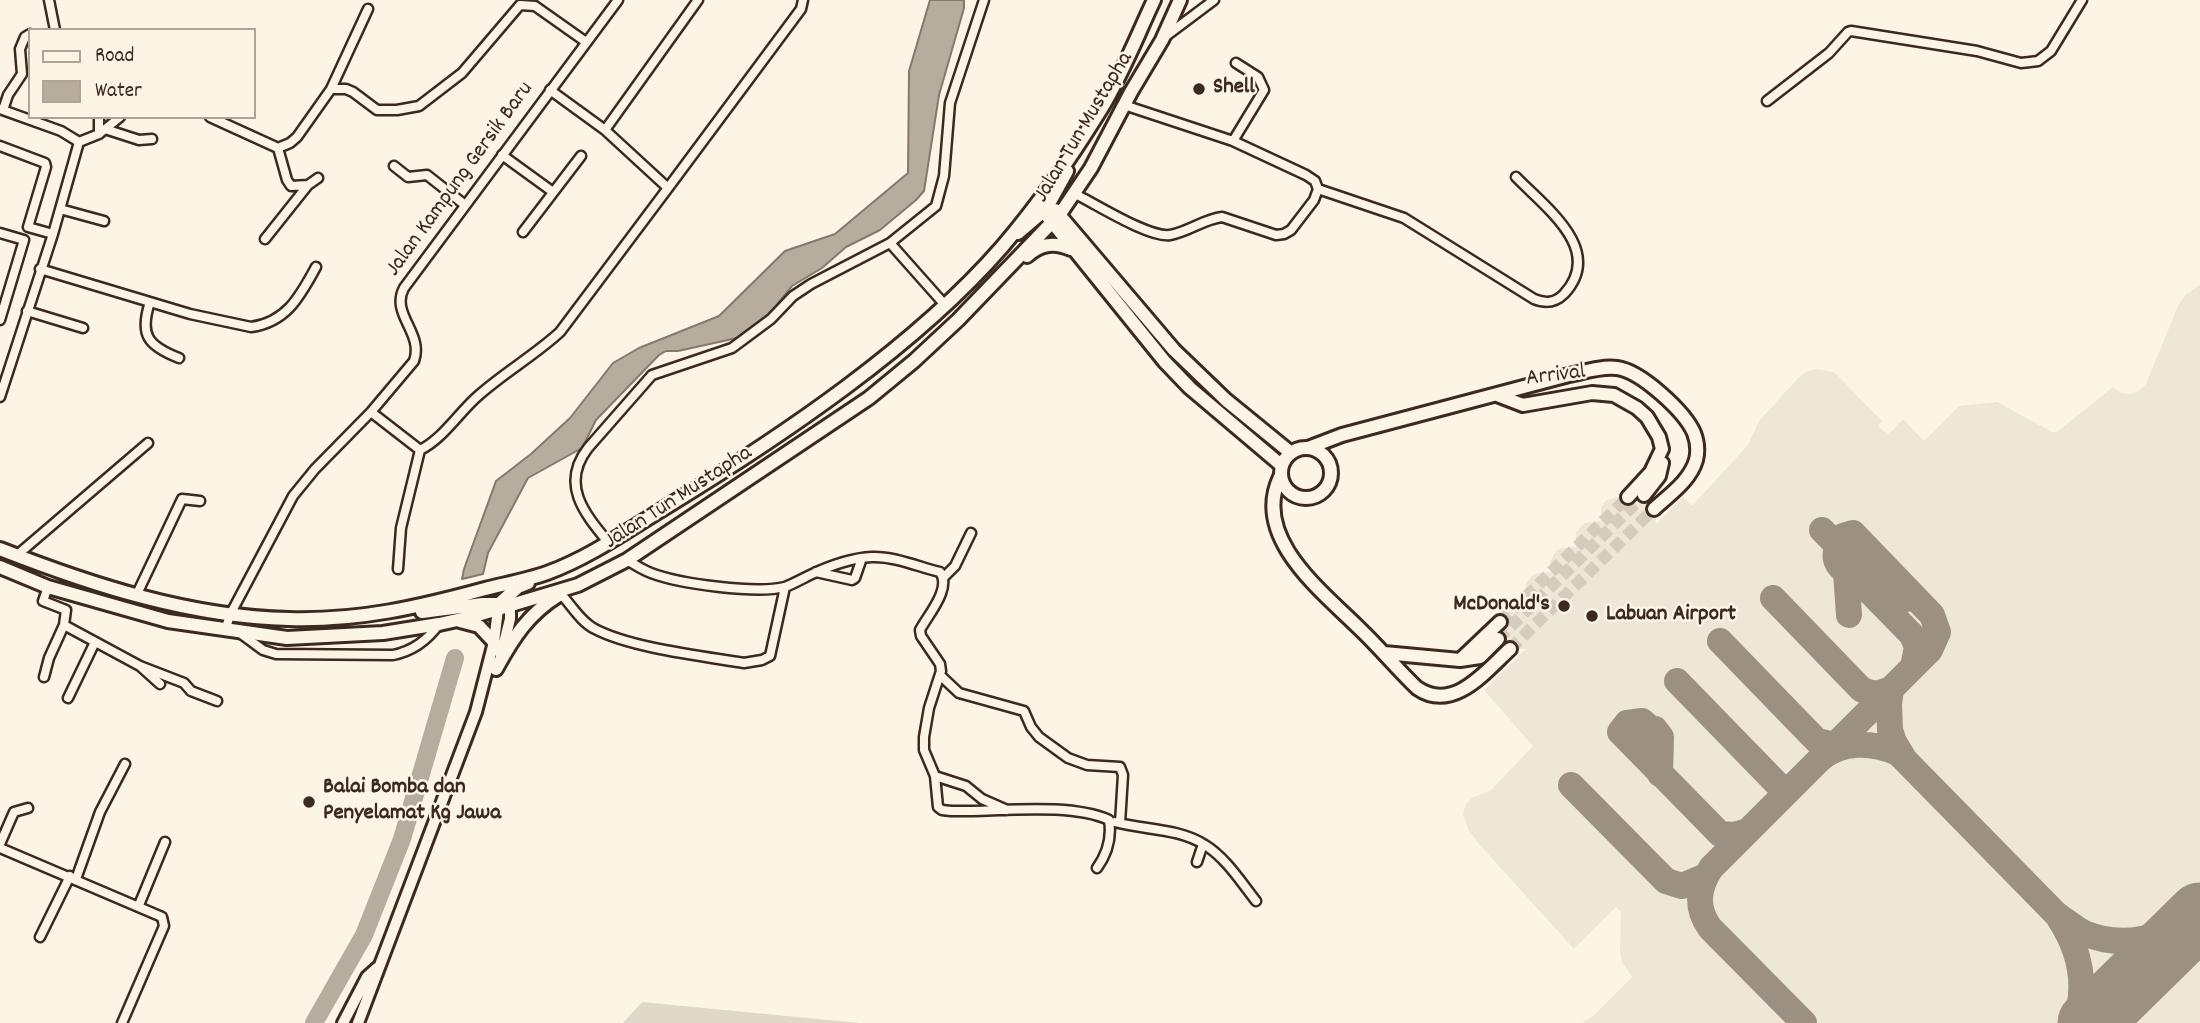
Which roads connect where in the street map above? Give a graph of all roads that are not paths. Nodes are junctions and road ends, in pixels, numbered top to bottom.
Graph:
1 (49, 0) edge
2 (618, 0) edge
3 (698, 0) edge
4 (803, 0) edge
5 (984, 0) edge
6 (1154, 0) edge
7 (1180, 0) edge
8 (1214, 0) edge
9 (2082, 0) edge
10 (368, 9) dead end
11 (55, 28) edge
12 (28, 35) edge
13 (1162, 40) junction
14 (586, 42) junction
15 (1236, 63) dead end
16 (331, 89) junction
17 (550, 90) junction
18 (1767, 101) dead end
19 (1124, 105) junction
20 (1102, 106) junction
21 (1, 109) edge
22 (28, 119) edge
23 (28, 119) edge
24 (99, 119) edge
25 (118, 119) edge
26 (214, 119) edge
27 (605, 131) junction
28 (102, 132) junction
29 (152, 139) dead end
30 (1233, 141) junction
31 (79, 142) junction
32 (0, 146) edge
33 (278, 148) junction
34 (502, 155) junction
35 (581, 156) dead end
36 (394, 166) dead end
37 (1091, 168) junction
38 (1516, 177) dead end
39 (317, 178) dead end
40 (308, 185) junction
41 (668, 188) junction
42 (1318, 189) junction
43 (553, 192) junction
44 (1079, 195) junction
45 (465, 205) junction
46 (60, 209) junction
47 (1046, 209) junction
48 (1056, 218) junction
49 (104, 221) dead end
50 (28, 227) junction
51 (523, 232) dead end
52 (0, 233) edge
53 (52, 234) junction
54 (265, 239) dead end
55 (24, 240) junction
56 (890, 243) junction
57 (1002, 247) junction
58 (1081, 249) junction
59 (316, 267) dead end
60 (40, 269) junction
61 (983, 293) junction
62 (150, 302) junction
63 (945, 305) junction
64 (27, 311) junction
65 (0, 320) edge
66 (83, 328) dead end
67 (179, 358) dead end
68 (3, 377) edge
69 (1496, 395) junction
70 (0, 397) edge
71 (371, 412) junction
72 (148, 443) dead end
73 (1308, 448) junction
74 (1662, 449) junction
75 (420, 450) junction
76 (1291, 453) junction
77 (1281, 471) junction
78 (1644, 495) tunnel mouth
79 (1628, 497) tunnel mouth
80 (200, 501) dead end
81 (1654, 509) tunnel mouth
82 (971, 533) dead end
83 (608, 542) junction
84 (0, 549) edge
85 (16, 555) junction
86 (862, 558) junction
87 (627, 560) junction
88 (0, 567) edge
89 (398, 569) dead end
90 (816, 572) junction
91 (545, 573) junction
92 (944, 577) junction
93 (578, 585) junction
94 (48, 587) junction
95 (785, 587) junction
96 (561, 594) junction
97 (135, 596) junction
98 (502, 606) junction
99 (231, 613) junction
100 (394, 613) junction
101 (457, 621) junction
102 (1500, 622) tunnel mouth
103 (439, 624) junction
104 (64, 625) junction
105 (225, 630) junction
106 (240, 633) junction
107 (1498, 639) tunnel mouth
108 (95, 642) junction
109 (494, 642) junction
110 (1510, 649) tunnel mouth
111 (1384, 653) junction
112 (1460, 660) junction
113 (140, 666) junction
114 (496, 669) junction
115 (941, 676) junction
116 (44, 677) dead end
117 (160, 684) dead end
118 (68, 698) dead end
119 (217, 701) dead end
120 (476, 712) junction
121 (125, 764) dead end
122 (934, 776) junction
123 (27, 808) dead end
124 (1010, 811) junction
125 (1109, 820) junction
126 (1120, 823) junction
127 (165, 842) dead end
128 (1203, 844) junction
129 (0, 846) edge
130 (1197, 862) dead end
131 (1097, 868) dead end
132 (73, 878) junction
133 (1256, 901) dead end
134 (139, 905) junction
135 (40, 937) dead end
136 (377, 968) junction
137 (122, 1023) edge
138 (343, 1023) edge
139 (358, 1023) edge

1 - 11 street
2 - 14 street, Jalan Kampung Gersik Baru
3 - 27 street
4 - 41 street
5 - 56 street
6 - 20 main road
7 - 13 main road, Jalan Tun Mustapha
8 - 13 street
9 - 18 street
10 - 16 street
12 - 21 street
13 - 19 main road, Jalan Tun Mustapha
14 - 16 street
14 - 17 street, Jalan Kampung Gersik Baru
15 - 30 street
16 - 33 street
17 - 27 street
17 - 34 street, Jalan Kampung Gersik Baru
19 - 30 street
19 - 37 main road, Jalan Tun Mustapha
20 - 47 main road
20 - 57 main road
21 - 22 street
23 - 31 street
24 - 28 street
25 - 28 street
26 - 33 street
27 - 41 street
28 - 29 street
28 - 31 street
30 - 42 street
31 - 46 street
32 - 50 street
33 - 40 street
34 - 43 street
34 - 45 street, Jalan Kampung Gersik Baru
35 - 43 street
36 - 45 street
37 - 44 main road
37 - 48 main road, Jalan Tun Mustapha
38 - 42 street
39 - 40 street
40 - 54 street
41 - 75 street
42 - 44 street
43 - 51 street
44 - 58 main road
45 - 71 street, Jalan Kampung Gersik Baru
46 - 49 street
46 - 53 street
47 - 48 main road
47 - 57 main road
48 - 58 main road
48 - 61 main road, Jalan Tun Mustapha
50 - 53 street
50 - 55 street
52 - 55 street
53 - 60 street
55 - 65 street
56 - 63 street
56 - 83 street
57 - 63 main road
58 - 61 main road
58 - 76 main road
58 - 77 main road
59 - 62 street
60 - 62 street
60 - 64 street
61 - 87 main road, Jalan Tun Mustapha
62 - 67 street
63 - 83 main road
64 - 66 street
64 - 68 street
68 - 70 street
69 - 73 main road
69 - 74 main road, Arrival
69 - 81 main road
71 - 75 street
71 - 99 street, Jalan Kampung Gersik Baru
72 - 85 street
73 - 76 main road
73 - 77 main road
74 - 78 main road
74 - 79 main road
75 - 89 street
76 - 77 main road
77 - 111 main road
80 - 97 street
82 - 92 street
83 - 91 main road
84 - 85 main road
85 - 97 main road
86 - 90 street
86 - 90 street
86 - 92 street
87 - 93 main road, Jalan Tun Mustapha
87 - 95 street
88 - 94 main road, Jalan Tun Mustapha
90 - 95 street
91 - 98 main road
91 - 100 main road
92 - 115 street
93 - 96 main road
93 - 98 main road, Jalan Tun Mustapha
94 - 104 street
94 - 105 main road, Jalan Tun Mustapha
95 - 96 street
96 - 114 main road
97 - 99 main road
98 - 100 main road
98 - 101 main road, Jalan Tun Mustapha
98 - 109 main road
98 - 114 main road
99 - 100 main road
99 - 105 street, Jalan Kampung Gersik Baru
101 - 103 main road, Jalan Tun Mustapha
101 - 109 main road
102 - 112 main road
103 - 106 main road, Jalan Tun Mustapha
103 - 106 street
104 - 108 street
104 - 116 street
105 - 106 main road, Jalan Tun Mustapha
107 - 112 main road
108 - 113 street
108 - 118 street
109 - 120 main road
110 - 111 main road
111 - 112 main road
113 - 117 street
113 - 119 street
114 - 120 main road
115 - 122 street
115 - 126 street
120 - 136 main road
121 - 132 street
122 - 124 street
122 - 124 street
123 - 129 street
124 - 125 street
125 - 126 street
125 - 131 street
126 - 128 street
127 - 134 street
128 - 130 street
128 - 133 street
129 - 132 street
132 - 134 street
132 - 135 street
134 - 137 street
136 - 138 main road
136 - 139 main road

